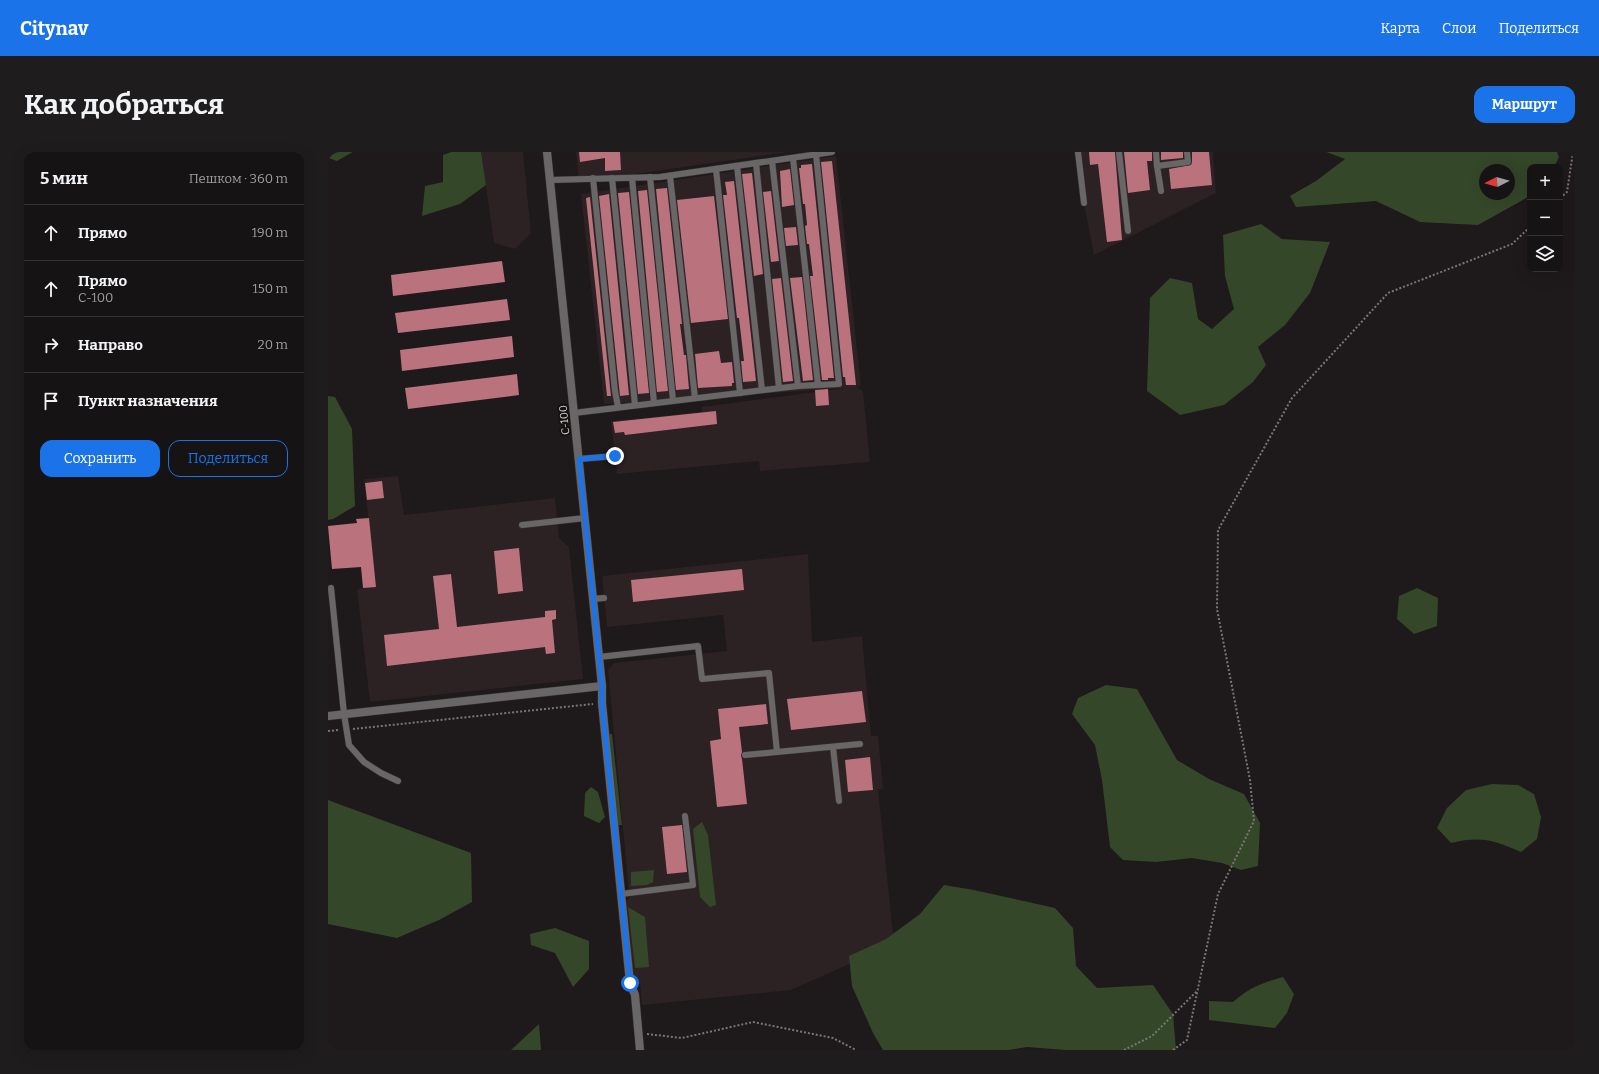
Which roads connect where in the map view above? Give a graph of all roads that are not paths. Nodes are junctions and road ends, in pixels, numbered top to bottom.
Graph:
1 (547, 152) edge
2 (832, 152) edge
3 (1078, 152) edge
4 (1119, 152) edge
5 (1156, 152) edge
6 (1187, 152) edge
7 (816, 154) junction
8 (793, 158) junction
9 (772, 161) junction
10 (756, 163) junction
11 (737, 166) junction
12 (1157, 166) junction
13 (716, 169) junction
14 (670, 176) junction
15 (650, 177) junction
16 (593, 178) junction
17 (612, 178) junction
18 (632, 178) junction
19 (550, 180) junction
20 (1160, 191) dead end
21 (1084, 203) dead end
22 (1128, 231) dead end
23 (818, 385) junction
24 (798, 386) junction
25 (779, 388) junction
26 (762, 390) junction
27 (740, 393) junction
28 (695, 398) junction
29 (673, 400) junction
30 (654, 403) junction
31 (635, 405) junction
32 (618, 407) junction
33 (574, 413) junction
34 (615, 456) dead end
35 (579, 459) junction
36 (585, 518) junction
37 (522, 525) dead end
38 (331, 588) dead end
39 (604, 598) dead end
40 (593, 599) junction
41 (599, 657) junction
42 (602, 686) junction
43 (344, 714) junction
44 (328, 716) edge
45 (860, 744) dead end
46 (833, 747) junction
47 (777, 752) junction
48 (745, 755) dead end
49 (398, 781) dead end
50 (839, 801) dead end
51 (685, 816) dead end
52 (621, 894) junction
53 (640, 1050) edge

1 - 19 street, С-100
2 - 7 lane
3 - 21 lane
4 - 22 lane
5 - 12 lane
6 - 12 lane
7 - 8 lane
7 - 23 lane
8 - 9 lane
8 - 23 lane
9 - 10 lane
9 - 24 lane
10 - 11 lane
10 - 25 lane
11 - 13 lane
11 - 26 lane
12 - 20 lane
13 - 14 lane
13 - 27 lane
14 - 15 lane
14 - 28 lane
15 - 18 lane
15 - 29 lane
16 - 17 lane
16 - 19 lane
16 - 32 lane
17 - 18 lane
17 - 31 lane
18 - 30 lane
19 - 33 street, С-100
23 - 24 lane
24 - 25 lane
25 - 26 lane
26 - 27 lane
27 - 28 lane
28 - 29 lane
29 - 30 lane
30 - 31 lane
31 - 32 lane
32 - 33 lane
33 - 35 street, С-100
34 - 35 lane
35 - 36 street, С-100
36 - 37 lane
36 - 40 street, С-100
38 - 43 lane
39 - 40 lane
40 - 41 street, С-100
41 - 42 street, С-100
41 - 47 lane
42 - 43 street
42 - 52 street, С-100
43 - 44 street
43 - 49 lane
45 - 46 lane
46 - 47 lane
46 - 50 lane
47 - 48 lane
51 - 52 lane
52 - 53 street, С-100

